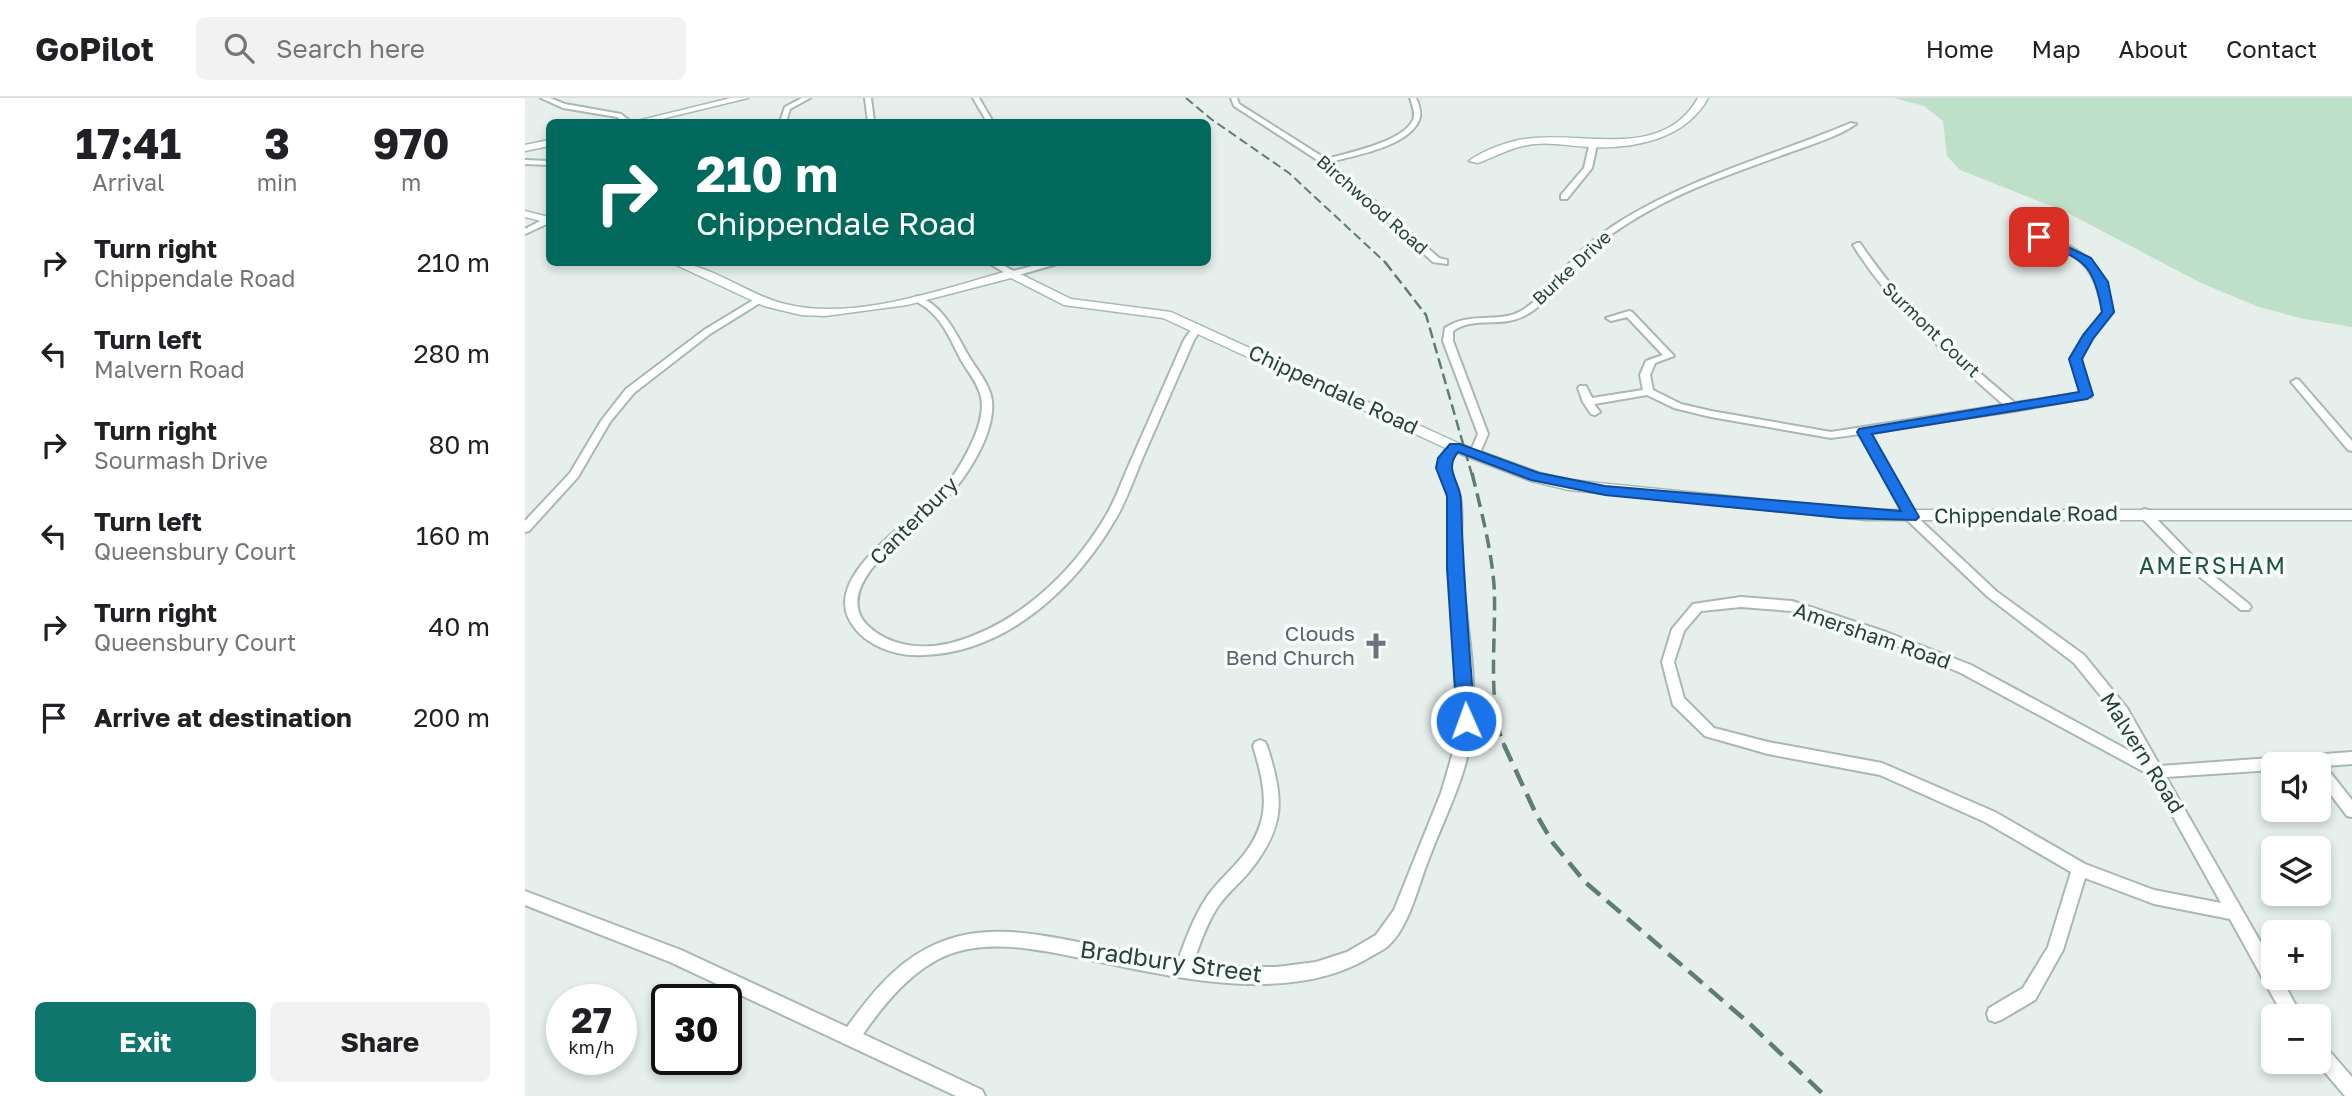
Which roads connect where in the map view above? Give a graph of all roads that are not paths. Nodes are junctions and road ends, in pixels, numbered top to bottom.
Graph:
1 (544, 98) edge
2 (743, 98) edge
3 (807, 98) edge
4 (868, 98) edge
5 (976, 98) edge
6 (1234, 98) edge
7 (1413, 98) edge
8 (1703, 98) edge
9 (624, 119) edge
10 (651, 119) edge
11 (784, 119) edge
12 (871, 119) edge
13 (988, 119) edge
14 (1853, 124) dead end
15 (546, 144) edge
16 (1593, 144) junction
17 (525, 148) edge
18 (1325, 161) junction
19 (1474, 161) dead end
20 (525, 162) edge
21 (546, 163) edge
22 (1564, 197) dead end
23 (525, 214) edge
24 (546, 219) edge
25 (546, 222) edge
26 (525, 232) edge
27 (2039, 237) dead end
28 (1857, 245) dead end
29 (1444, 262) dead end
30 (685, 266) edge
31 (998, 266) edge
32 (1044, 266) edge
33 (1012, 274) junction
34 (760, 299) junction
35 (917, 299) junction
36 (1611, 318) dead end
37 (1196, 329) junction
38 (2296, 382) dead end
39 (1583, 388) dead end
40 (1648, 392) junction
41 (1588, 402) junction
42 (2014, 408) junction
43 (1595, 412) dead end
44 (1864, 432) junction
45 (1455, 447) junction
46 (2352, 449) edge
47 (1475, 453) junction
48 (2144, 513) junction
49 (2352, 515) edge
50 (1911, 517) junction
51 (525, 528) edge
52 (2245, 607) dead end
53 (1260, 746) dead end
54 (2352, 758) edge
55 (2331, 762) edge
56 (2261, 767) edge
57 (2157, 772) junction
58 (2331, 785) edge
59 (2352, 811) edge
60 (2080, 869) junction
61 (525, 898) edge
62 (2236, 912) junction
63 (1183, 967) junction
64 (2287, 1004) edge
65 (1995, 1014) dead end
66 (851, 1036) junction
67 (2331, 1066) edge
68 (2352, 1091) edge
69 (976, 1096) edge

1 - 9 street
2 - 10 street
3 - 11 street
4 - 12 street
5 - 13 street
6 - 18 street, Birchwood Road
7 - 18 street
8 - 16 street
14 - 47 street, Burke Drive
15 - 17 street
16 - 19 street
16 - 22 street
18 - 29 street, Birchwood Road
20 - 21 street
23 - 24 street
25 - 26 street
27 - 42 street
28 - 42 street, Surmont Court
30 - 34 street
31 - 33 street, Chippendale Road
32 - 33 street
33 - 35 street
33 - 37 street, Chippendale Road
34 - 35 street
34 - 51 street
35 - 37 street, Canterbury
36 - 40 street
37 - 45 street, Chippendale Road
38 - 46 street
39 - 41 street
40 - 41 street
40 - 44 street
41 - 43 street
42 - 44 street
44 - 50 street, Malvern Road
45 - 47 street, Chippendale Road
45 - 63 street, Bradbury Street
47 - 50 street, Chippendale Road
48 - 49 street, Chippendale Road
48 - 50 street, Chippendale Road
48 - 52 street
50 - 57 street, Malvern Road
53 - 63 street
54 - 55 street
56 - 57 street
57 - 60 street, Amersham Road
57 - 62 street, Malvern Road
58 - 59 street
60 - 62 street, Amersham Road
60 - 65 street
61 - 66 street
62 - 64 street, Malvern Road
63 - 66 street, Bradbury Street
66 - 69 street
67 - 68 street

